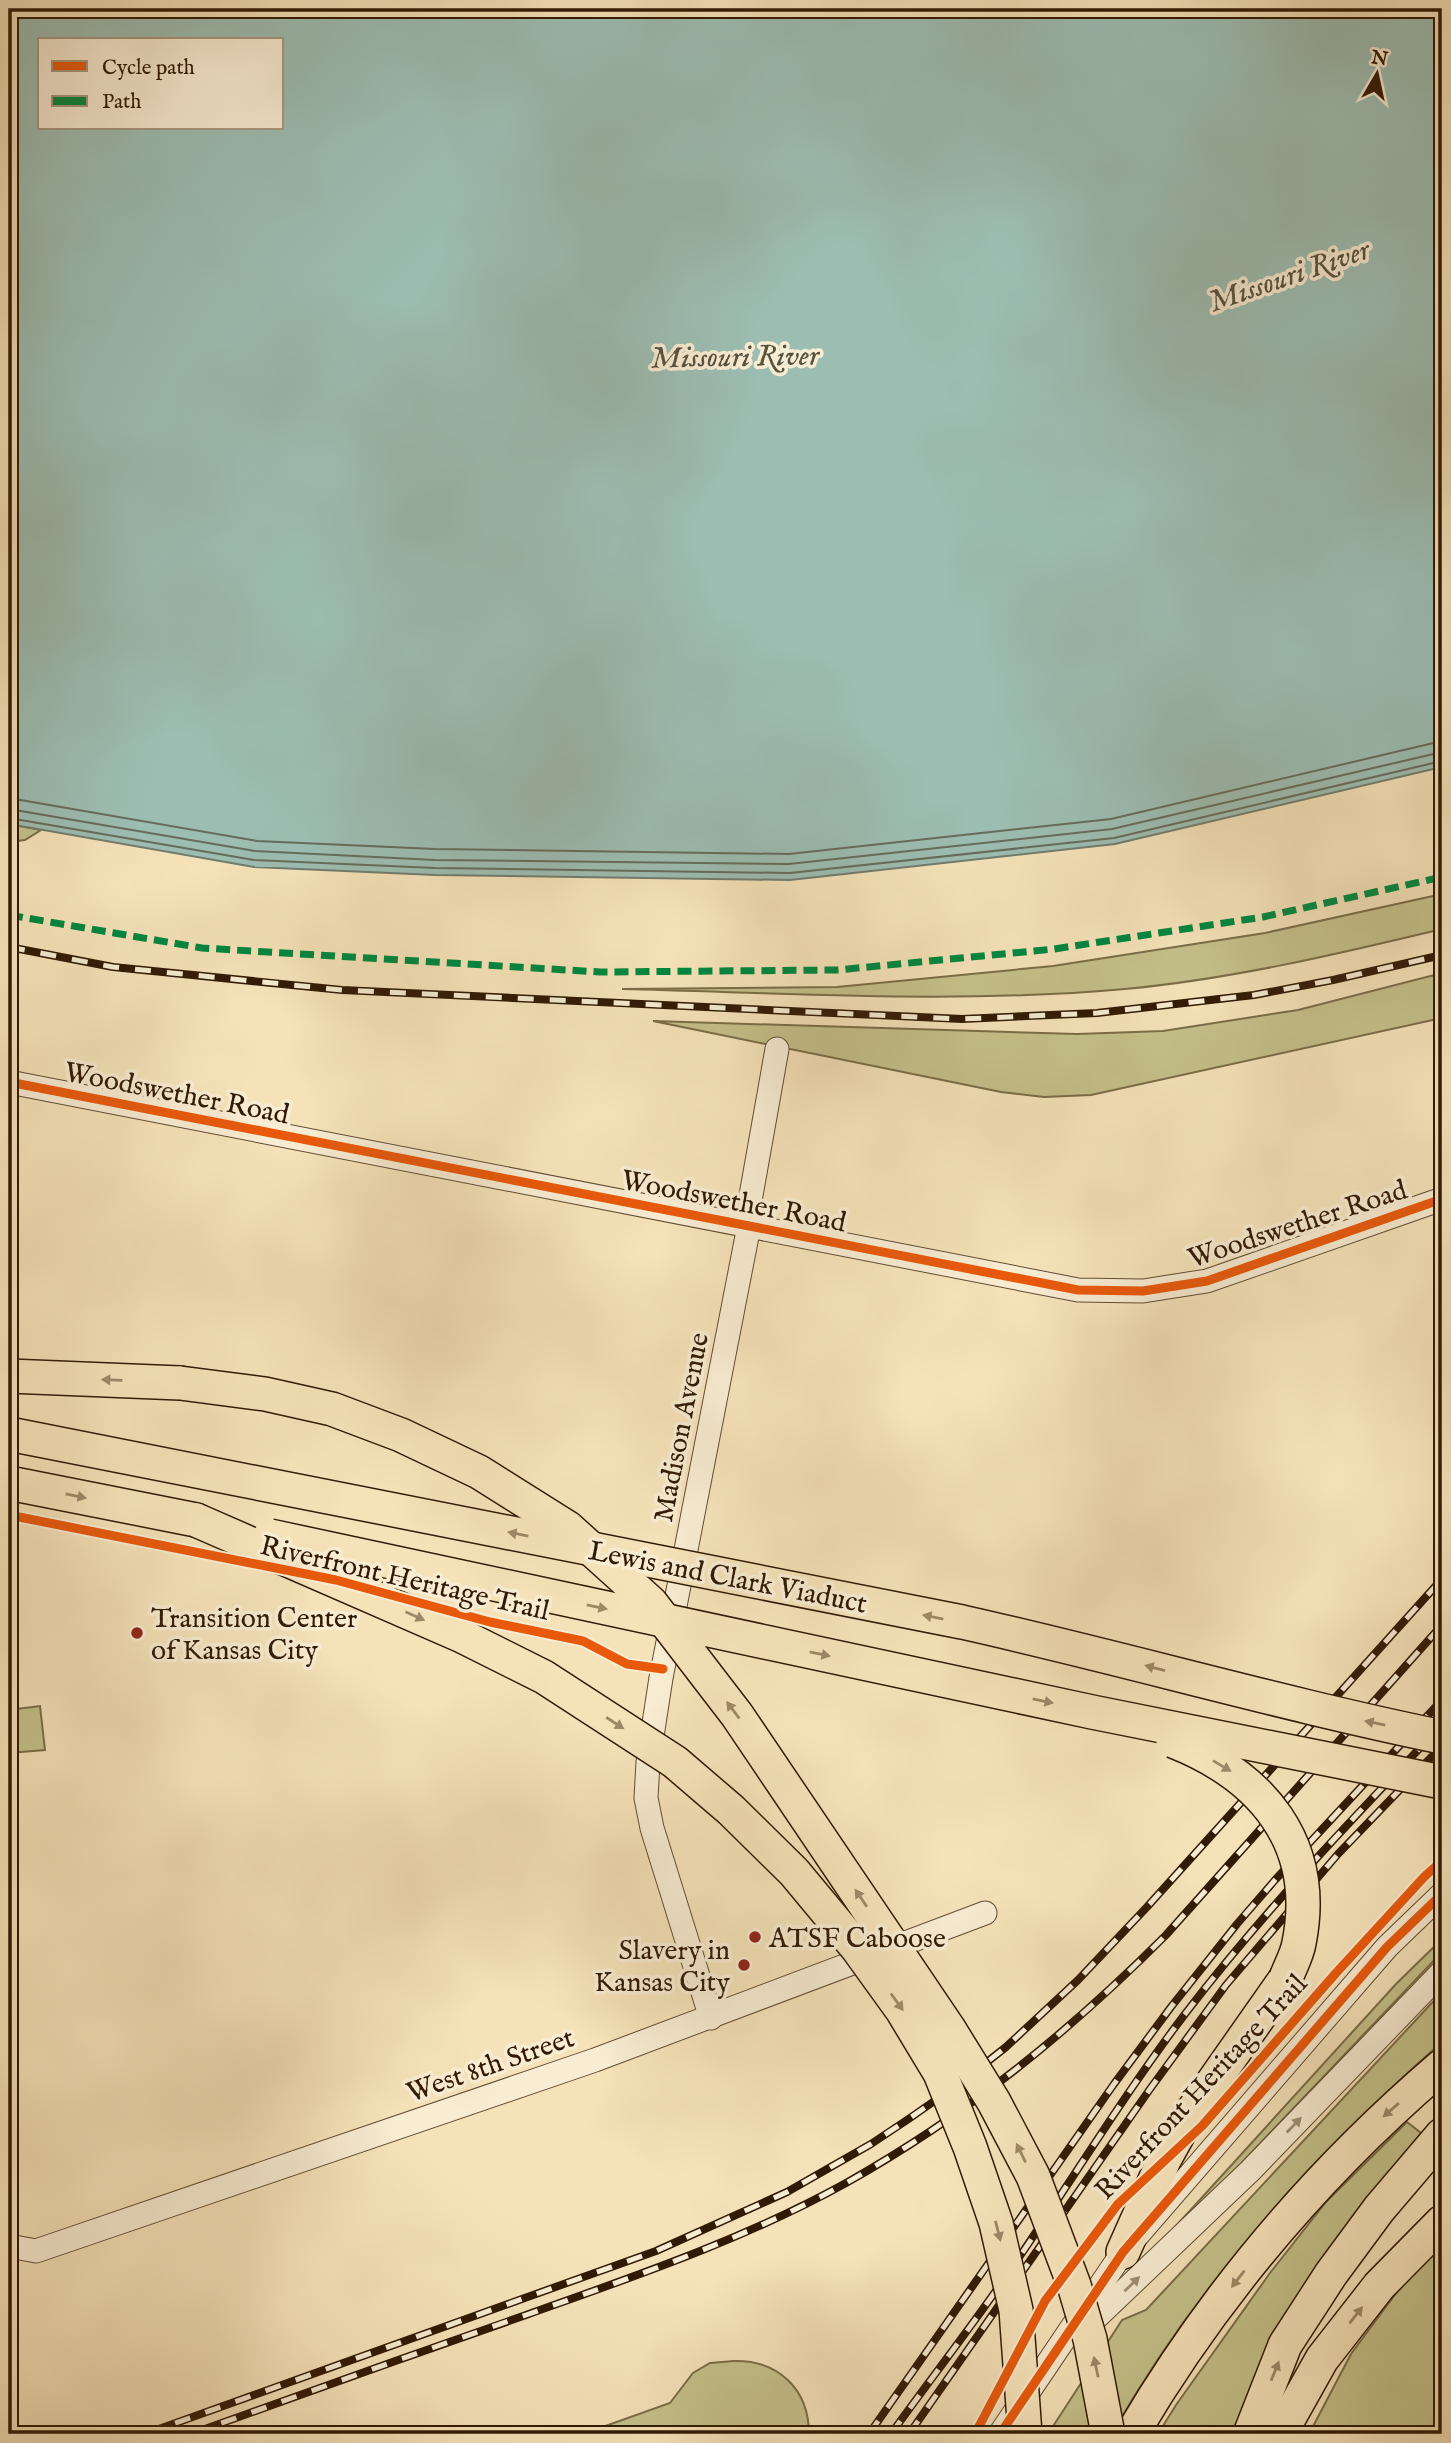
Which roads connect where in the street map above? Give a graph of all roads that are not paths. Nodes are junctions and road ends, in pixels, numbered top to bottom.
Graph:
1 (778, 1049) dead end
2 (9, 1082) edge
3 (1442, 1199) edge
4 (749, 1226) junction
5 (9, 1376) edge
6 (9, 1434) edge
7 (9, 1483) edge
8 (195, 1520) junction
9 (1091, 1712) junction
10 (1442, 1737) edge
11 (1442, 1782) edge
12 (1442, 1894) edge
13 (985, 1913) dead end
14 (1442, 1972) edge
15 (711, 2018) junction
16 (1442, 2066) edge
17 (1442, 2134) edge
18 (1442, 2222) edge
19 (9, 2246) edge
20 (1123, 2252) junction
21 (1047, 2365) junction
22 (1000, 2434) edge
23 (1025, 2434) edge
24 (1108, 2434) edge
25 (1132, 2434) edge
26 (1250, 2434) edge
27 (1280, 2434) edge

1 - 4 street, Madison Avenue
2 - 4 street, Woodswether Road
3 - 4 street, Woodswether Road
4 - 15 street, Madison Avenue
24 -> 5 highway, bridge
10 -> 6 highway, Lewis and Clark Viaduct, bridge
7 -> 8 highway
8 -> 9 highway, bridge
8 -> 23 highway, bridge
9 - 11 highway, bridge
9 -> 20 highway, bridge
12 - 20 street
13 - 15 street, West 8th Street
21 -> 14 street
15 - 19 street, West 8th Street
16 -> 25 highway
26 -> 17 highway
27 -> 18 highway
20 - 21 street
21 - 22 street

